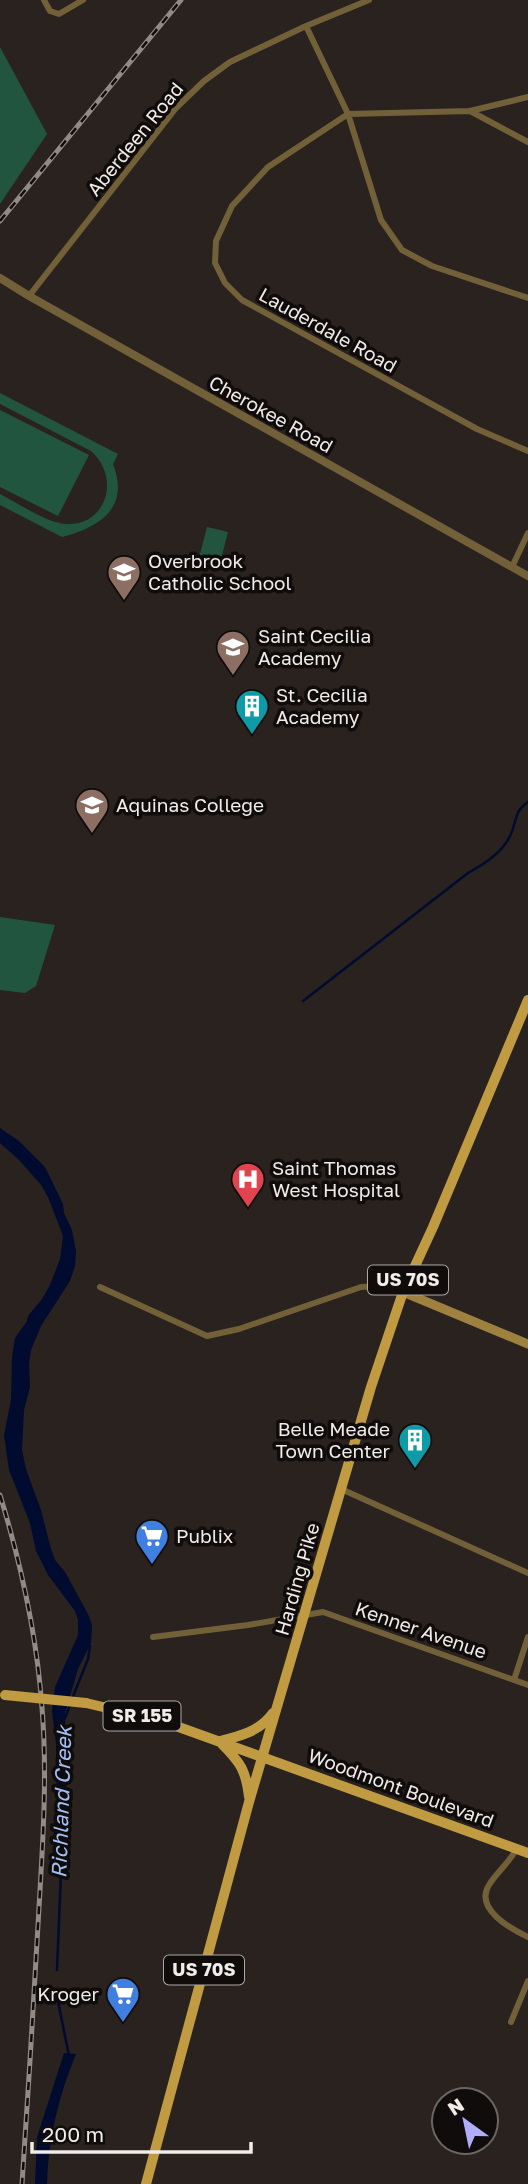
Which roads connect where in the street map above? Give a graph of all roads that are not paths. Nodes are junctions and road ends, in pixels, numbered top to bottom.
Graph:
1 (44, 0) edge
2 (83, 0) edge
3 (369, 0) edge
4 (306, 26) junction
5 (528, 97) edge
6 (470, 111) junction
7 (348, 114) junction
8 (528, 142) edge
9 (0, 278) edge
10 (29, 296) junction
11 (528, 298) edge
12 (528, 451) edge
13 (528, 533) edge
14 (512, 567) junction
15 (528, 576) edge
16 (528, 1000) edge
17 (100, 1287) dead end
18 (403, 1292) junction
19 (528, 1345) edge
20 (341, 1489) junction
21 (528, 1573) edge
22 (303, 1617) junction
23 (153, 1637) dead end
24 (528, 1637) edge
25 (513, 1679) junction
26 (528, 1685) edge
27 (2, 1694) edge
28 (278, 1703) junction
29 (219, 1741) junction
30 (262, 1756) junction
31 (249, 1802) junction
32 (517, 1849) junction
33 (528, 1853) edge
34 (528, 1937) edge
35 (528, 1981) edge
36 (511, 2022) dead end
37 (146, 2184) edge

1 - 2 street
3 - 4 street, Aberdeen Road
4 - 7 street
4 - 10 street, Aberdeen Road
5 - 6 street
6 - 7 street
6 - 8 street
7 - 11 street
7 - 12 street, Lauderdale Road
9 - 10 street, Cherokee Road
10 - 14 street, Cherokee Road
13 - 14 street
14 - 15 street, Cherokee Road
16 - 18 main road, Harding Pike / US 70S
17 - 18 street
18 - 19 main road
18 - 20 main road, Harding Pike / US 70S
20 - 21 street
20 - 22 main road, Harding Pike / US 70S
22 - 23 street, Kenner Avenue
22 - 25 street, Kenner Avenue
22 - 28 main road, Harding Pike / US 70S
24 - 25 street
25 - 26 street, Kenner Avenue
27 - 29 main road, SR 155, bridge
28 - 29 main road
28 - 30 main road, Harding Pike / US 70S
29 - 30 main road, SR 155
29 - 31 main road
30 - 31 main road, Harding Pike / US 70S
30 - 32 main road, Woodmont Boulevard
31 - 37 main road, Harding Pike / US 70S
32 - 33 main road, Woodmont Boulevard
32 - 34 street
35 - 36 street

